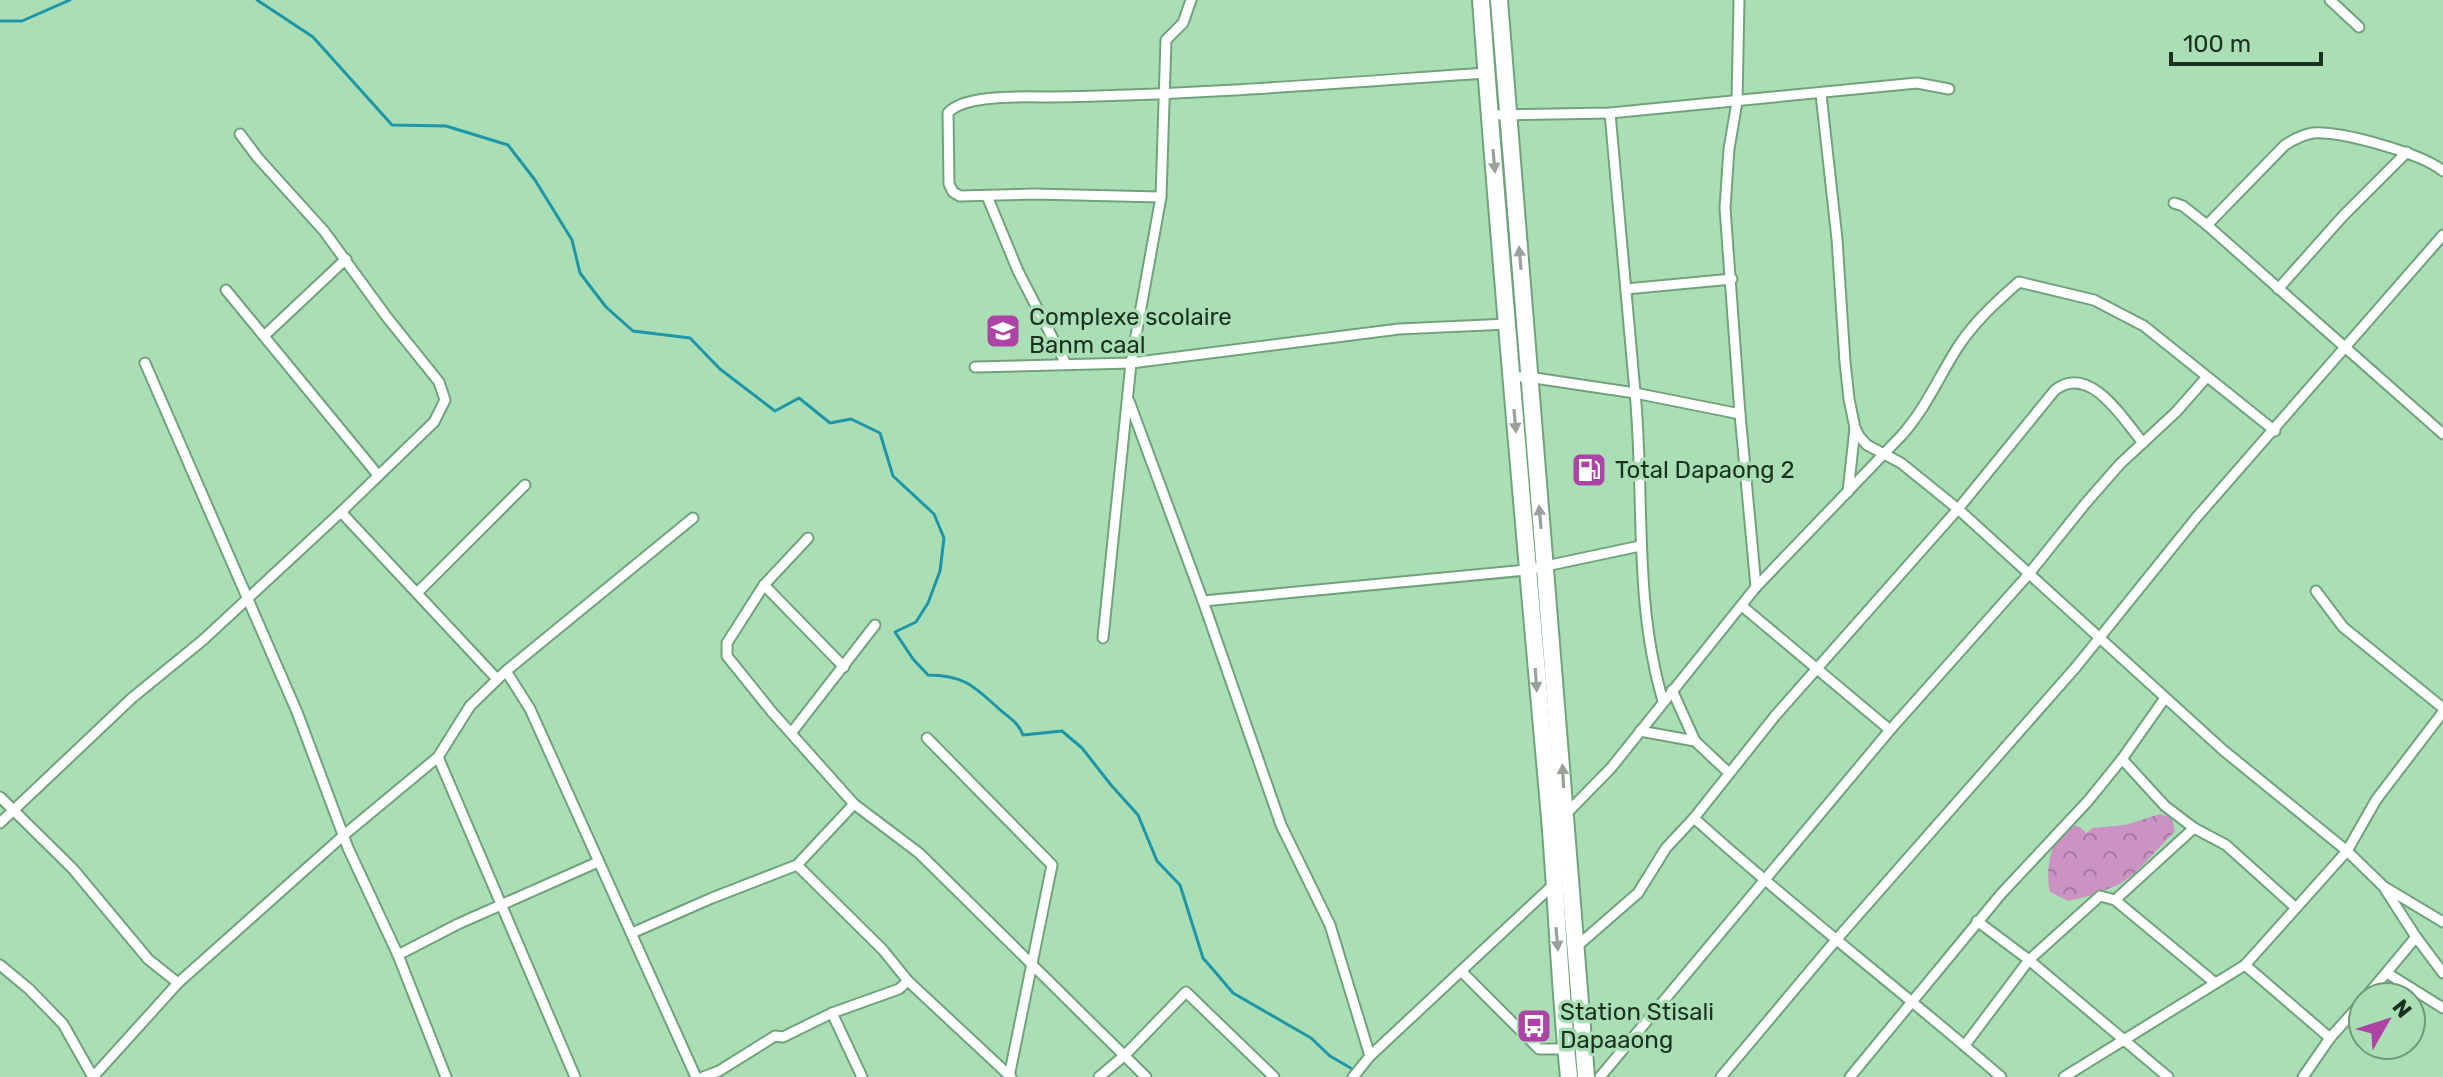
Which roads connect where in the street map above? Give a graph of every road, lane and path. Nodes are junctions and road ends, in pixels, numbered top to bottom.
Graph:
1 (1191, 0) edge
2 (1481, 0) edge
3 (1499, 0) edge
4 (1739, 0) edge
5 (2330, 0) edge
6 (2359, 27) dead end
7 (1486, 73) junction
8 (1949, 89) dead end
9 (1821, 94) junction
10 (1165, 95) junction
11 (1737, 102) junction
12 (1610, 113) junction
13 (1490, 115) junction
14 (1508, 116) junction
15 (240, 134) dead end
16 (2407, 152) junction
17 (2443, 171) edge
18 (987, 196) junction
19 (1161, 197) junction
20 (2174, 203) dead end
21 (2207, 225) junction
22 (2443, 235) edge
23 (346, 259) junction
24 (1732, 279) junction
25 (1626, 289) junction
26 (2278, 289) junction
27 (226, 290) dead end
28 (1508, 324) junction
29 (264, 336) junction
30 (2345, 347) junction
31 (145, 363) dead end
32 (1131, 363) junction
33 (1066, 364) junction
34 (975, 367) dead end
35 (1520, 377) junction
36 (2206, 378) junction
37 (1635, 393) junction
38 (1129, 401) junction
39 (1740, 414) junction
40 (1855, 428) junction
41 (2275, 431) junction
42 (2443, 434) edge
43 (2143, 443) junction
44 (1885, 454) junction
45 (378, 475) junction
46 (525, 485) dead end
47 (1848, 492) junction
48 (1958, 509) junction
49 (341, 512) junction
50 (693, 518) dead end
51 (808, 538) dead end
52 (1640, 546) junction
53 (1545, 567) junction
54 (1527, 570) junction
55 (2028, 575) junction
56 (764, 585) junction
57 (1756, 587) junction
58 (2316, 591) dead end
59 (418, 592) junction
60 (248, 599) junction
61 (1203, 601) junction
62 (1742, 606) junction
63 (875, 625) dead end
64 (1103, 638) dead end
65 (2100, 639) junction
66 (844, 667) junction
67 (1817, 669) junction
68 (506, 671) junction
69 (497, 679) junction
70 (1672, 690) junction
71 (2165, 698) junction
72 (1663, 701) junction
73 (2443, 710) edge
74 (1890, 730) junction
75 (1640, 731) junction
76 (792, 732) junction
77 (927, 738) dead end
78 (1695, 741) junction
79 (438, 757) junction
80 (2122, 759) junction
81 (1729, 773) junction
82 (0, 797) edge
83 (854, 804) junction
84 (12, 811) junction
85 (1558, 818) junction
86 (1694, 818) junction
87 (0, 823) edge
88 (2194, 828) junction
89 (344, 835) junction
90 (2347, 851) junction
91 (598, 862) junction
92 (797, 865) junction
93 (1765, 882) junction
94 (1553, 885) junction
95 (2383, 886) junction
96 (2115, 900) junction
97 (503, 904) junction
98 (2296, 908) junction
99 (1977, 921) junction
100 (2443, 922) edge
101 (632, 933) junction
102 (2416, 937) junction
103 (1836, 940) junction
104 (1576, 947) junction
105 (398, 955) junction
106 (2029, 960) junction
107 (0, 965) edge
108 (2245, 965) junction
109 (1032, 966) junction
110 (1461, 971) junction
111 (2387, 973) junction
112 (2443, 973) edge
113 (908, 981) junction
114 (2380, 981) edge
115 (2214, 982) junction
116 (178, 983) junction
117 (1912, 1000) junction
118 (2443, 1008) edge
119 (832, 1013) junction
120 (2347, 1019) edge
121 (2330, 1038) junction
122 (2122, 1039) junction
123 (1965, 1045) junction
124 (1566, 1049) junction
125 (1125, 1055) junction
126 (1370, 1056) junction
127 (1010, 1076) edge
128 (2307, 1076) edge
129 (93, 1077) edge
130 (446, 1077) edge
131 (575, 1077) edge
132 (696, 1077) edge
133 (703, 1077) edge
134 (862, 1077) edge
135 (1099, 1077) edge
136 (1146, 1077) edge
137 (1274, 1077) edge
138 (1353, 1077) edge
139 (1569, 1077) edge
140 (1586, 1077) edge
141 (1600, 1077) edge
142 (1721, 1077) edge
143 (1850, 1077) edge
144 (2001, 1077) edge
145 (2064, 1077) edge
146 (2168, 1077) edge

1 - 10 street
2 - 7 highway
3 - 14 highway
4 - 11 street
5 - 6 street
7 - 10 street
7 - 13 highway
8 - 9 street
9 - 11 street
9 - 40 street
10 - 18 street
10 - 19 street
11 - 12 street
11 - 24 street
12 - 14 street
12 - 25 street
13 - 14 street
13 -> 28 highway
35 -> 14 highway
15 - 23 street
16 - 17 street
16 - 21 street
16 - 26 street
18 - 19 street
18 - 33 street
19 - 32 street
20 - 21 street
21 - 26 street
22 - 30 street
23 - 29 street
23 - 45 street
24 - 25 street
24 - 39 street
25 - 37 street
26 - 30 street
27 - 29 street
28 - 32 street
28 - 35 highway
29 - 45 street
30 - 41 street
30 - 42 street
31 - 60 street
32 - 33 street
32 - 38 street
33 - 34 street
35 - 37 street
53 -> 35 highway
35 -> 54 highway
36 - 41 street
36 - 43 street
36 - 44 street
37 - 39 street
37 - 52 street
38 - 61 street
38 - 64 street
39 - 57 street
40 - 44 street
40 - 47 street
41 - 65 street
43 - 48 street
43 - 55 street
44 - 47 street
44 - 48 street
45 - 49 street
46 - 59 street
47 - 57 street
48 - 55 street
48 - 67 street
49 - 59 street
49 - 60 street
50 - 68 street
51 - 56 street
52 - 53 street
52 - 72 street
53 - 54 street
85 -> 53 highway
54 - 61 street
54 -> 85 highway
55 - 65 street
55 - 74 street
56 - 66 street
56 - 76 street
57 - 62 street
58 - 73 street
59 - 69 street
60 - 84 street
60 - 89 street
61 - 126 street
62 - 67 street
62 - 70 street
63 - 66 street
65 - 71 street
65 - 103 street
66 - 76 street
67 - 74 street
67 - 81 street
68 - 69 street
68 - 91 street
69 - 79 street
70 - 72 street
70 - 78 street
71 - 80 street
71 - 90 street
72 - 75 street
73 - 90 street
74 - 93 street
75 - 78 street
75 - 85 street
76 - 83 street
77 - 109 street
78 - 81 street
79 - 89 street
79 - 97 street
80 - 88 street
80 - 99 street
81 - 86 street
82 - 84 street
83 - 92 street
83 - 109 street
84 - 87 street
84 - 116 street
85 - 94 highway
85 - 104 highway
86 - 93 street
86 - 104 street
88 - 96 street
88 - 98 street
89 - 105 street
89 - 116 street
90 - 95 street
90 - 98 street
91 - 97 street
91 - 101 street
92 - 101 street
92 - 113 street
93 - 103 street
93 - 141 street
94 - 110 street
94 -> 124 highway
95 - 100 street
95 - 102 street
96 - 106 street
96 - 115 street
97 - 105 street
97 - 131 street
98 - 108 street
99 - 106 street
99 - 117 street
101 - 132 street
102 - 111 street
102 - 112 street
103 - 117 street
103 - 142 street
104 - 140 highway
105 - 130 street
106 - 122 street
106 - 123 street
107 - 129 street
108 - 115 street
108 - 121 street
109 - 125 street
109 - 127 street
110 - 124 street
110 - 126 street
111 - 114 street
111 - 118 street
113 - 119 street
113 - 127 street
115 - 122 street
116 - 129 street
117 - 123 street
117 - 143 street
119 - 133 street
119 - 134 street
120 - 121 street
121 - 128 street
122 - 145 street
122 - 146 street
123 - 144 street
124 - 139 highway
125 - 135 street
125 - 136 street
125 - 137 street
126 - 138 street

